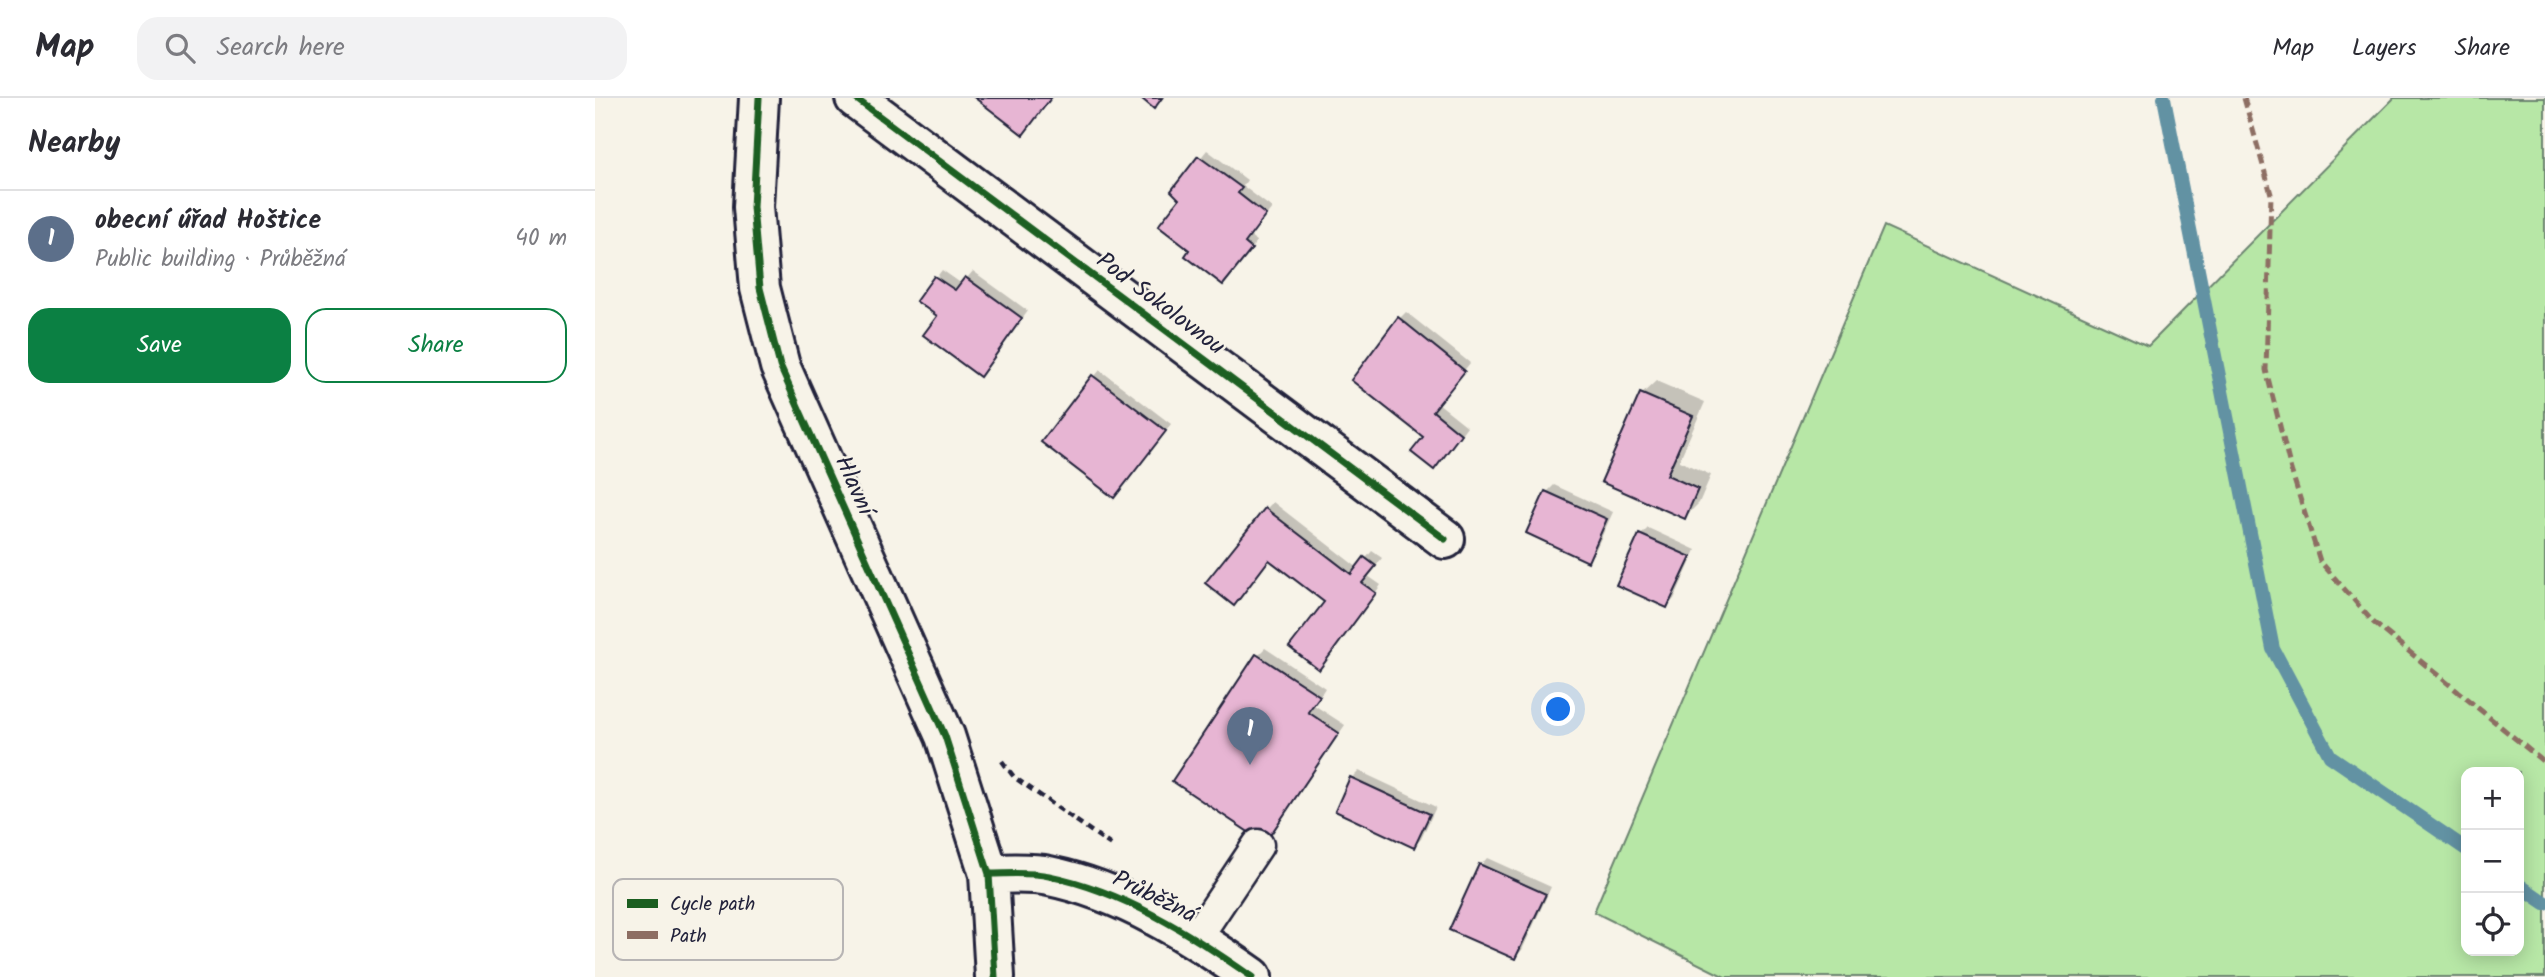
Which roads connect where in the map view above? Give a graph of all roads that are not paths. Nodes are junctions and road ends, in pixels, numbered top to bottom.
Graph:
1 (759, 98) edge
2 (855, 98) edge
3 (1445, 539) dead end
4 (1258, 845) dead end
5 (989, 874) junction
6 (1196, 938) junction
7 (995, 977) edge
8 (1252, 977) edge

1 - 5 street, Hlavní
2 - 3 street, Pod Sokolovnou
4 - 6 lane
5 - 6 street, Průběžná
5 - 7 street, Hlavní
6 - 8 street, Průběžná

